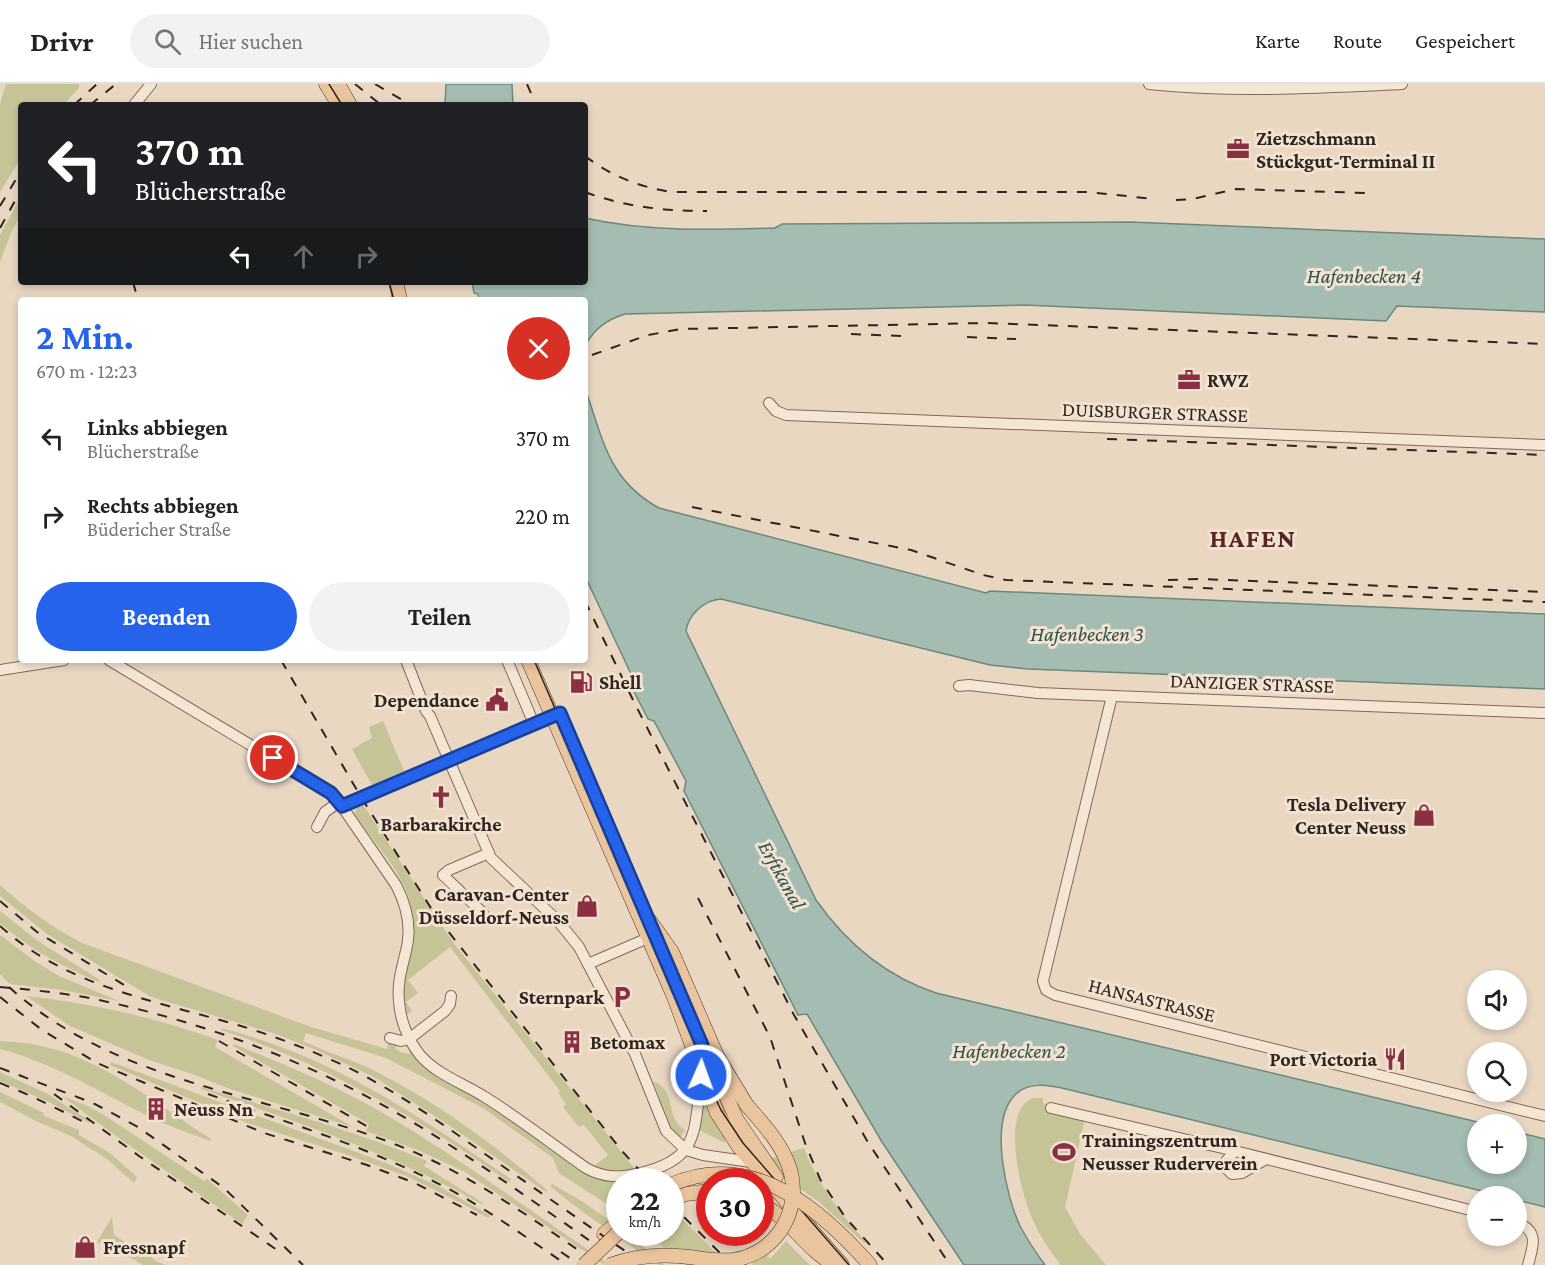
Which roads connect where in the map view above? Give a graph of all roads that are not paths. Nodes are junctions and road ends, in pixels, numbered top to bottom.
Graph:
1 (151, 84) edge
2 (326, 84) edge
3 (338, 84) edge
4 (1149, 84) edge
5 (1402, 84) edge
6 (136, 102) edge
7 (337, 102) edge
8 (348, 102) edge
9 (769, 403) dead end
10 (1545, 445) edge
11 (45, 663) edge
12 (114, 663) edge
13 (406, 663) edge
14 (508, 663) edge
15 (530, 663) edge
16 (538, 663) edge
17 (0, 670) edge
18 (959, 686) dead end
19 (1112, 696) junction
20 (1545, 713) edge
21 (556, 715) junction
22 (534, 724) junction
23 (449, 760) junction
24 (341, 804) junction
25 (317, 827) dead end
26 (489, 853) junction
27 (483, 913) dead end
28 (648, 938) junction
29 (588, 964) junction
30 (451, 996) dead end
31 (390, 1038) dead end
32 (705, 1038) junction
33 (409, 1039) junction
34 (701, 1075) junction
35 (1051, 1108) dead end
36 (1545, 1116) edge
37 (737, 1120) junction
38 (729, 1134) junction
39 (683, 1148) junction
40 (1234, 1151) junction
41 (711, 1156) junction
42 (1266, 1160) junction
43 (751, 1162) junction
44 (684, 1181) edge
45 (1467, 1209) edge
46 (774, 1211) edge
47 (1527, 1228) edge
48 (606, 1232) edge
49 (606, 1244) edge
50 (861, 1262) edge
51 (573, 1265) edge
52 (584, 1265) edge
53 (610, 1265) edge
54 (835, 1265) edge
55 (842, 1265) edge
56 (1528, 1265) edge

1 - 6 street
2 - 7 main road
3 - 8 main road
4 - 5 street
9 - 10 street, DUISBURGER STRASSE
11 - 17 street
12 - 24 street
13 - 23 street
14 - 22 street
15 - 21 main road
16 - 21 main road
18 - 19 street, DANZIGER STRASSE
19 - 20 street, DANZIGER STRASSE
19 - 36 street, HANSASTRASSE
21 - 22 street
21 - 28 main road
21 - 32 main road
22 - 23 street
23 - 24 street
23 - 26 street
24 - 25 street
24 - 33 street
26 - 27 street
26 - 29 street
28 - 29 street
28 - 34 main road
29 - 39 street
30 - 33 street
31 - 33 street
32 - 34 street
32 - 37 main road
32 - 53 main road, bridge
33 - 39 street
34 - 37 street
34 - 38 main road
34 - 39 street
35 - 40 street
37 - 50 main road
38 - 41 street
38 - 43 main road
39 - 41 street
40 - 42 street
40 - 42 street
41 - 43 street
42 - 45 street
43 - 55 main road
44 - 50 main road, bridge
46 - 54 main road
47 - 56 street
48 - 51 main road
49 - 52 main road, bridge

